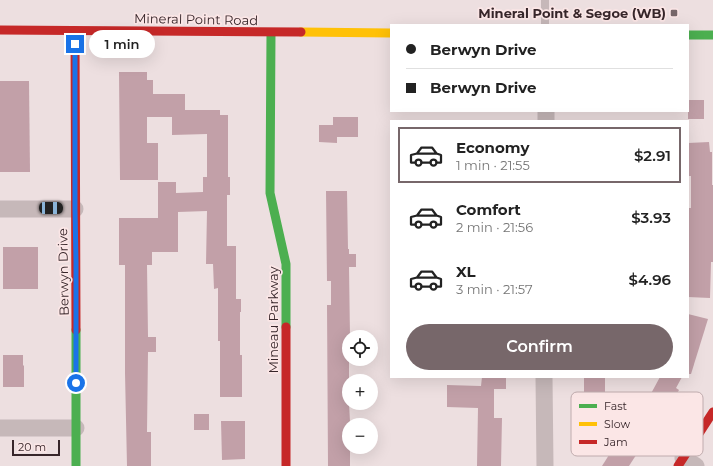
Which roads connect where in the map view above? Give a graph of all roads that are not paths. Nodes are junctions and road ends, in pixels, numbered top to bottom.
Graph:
1 (545, 0) edge
2 (545, 24) edge
3 (0, 30) edge
4 (75, 30) junction
5 (271, 33) junction
6 (390, 34) edge
7 (689, 35) edge
8 (713, 35) edge
9 (0, 209) edge
10 (75, 209) junction
11 (544, 378) edge
12 (713, 412) edge
13 (0, 428) edge
14 (76, 428) junction
15 (703, 431) edge
16 (76, 466) edge
17 (286, 466) edge
18 (545, 466) edge

1 - 2 lane
3 - 4 street, Mineral Point Road
4 - 5 street, Mineral Point Road
4 - 10 street, Berwyn Drive
5 - 6 street, Mineral Point Road
5 - 17 street, Mineau Parkway
7 - 8 street
9 - 10 street
10 - 14 street, Berwyn Drive
11 - 18 street
12 - 15 street
13 - 14 street
14 - 16 street, Berwyn Drive

